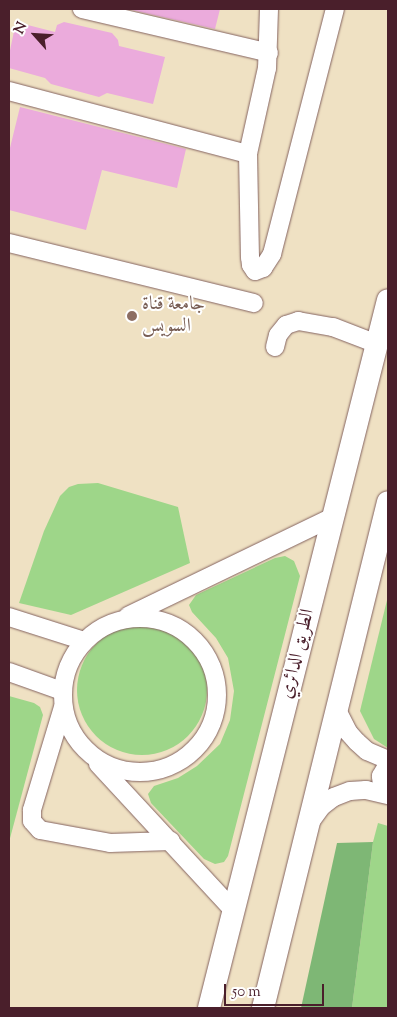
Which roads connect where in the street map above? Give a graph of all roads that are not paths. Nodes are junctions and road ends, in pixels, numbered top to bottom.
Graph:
1 (82, 9) edge
2 (269, 9) edge
3 (335, 9) edge
4 (269, 53) junction
5 (9, 91) edge
6 (248, 154) junction
7 (9, 242) edge
8 (388, 300) edge
9 (254, 303) dead end
10 (377, 344) junction
11 (275, 346) dead end
12 (388, 502) edge
13 (333, 517) junction
14 (9, 617) edge
15 (118, 620) junction
16 (84, 641) junction
17 (9, 672) edge
18 (63, 698) junction
19 (336, 708) junction
20 (86, 750) junction
21 (388, 760) edge
22 (388, 764) edge
23 (385, 794) edge
24 (311, 820) junction
25 (171, 841) junction
26 (234, 910) junction
27 (209, 1008) edge
28 (263, 1008) edge

1 - 4 street
2 - 4 street
3 - 6 street
4 - 6 street
5 - 6 street
7 - 9 street
8 - 10 main road, الطريق الدائري
10 - 11 street
10 - 13 main road, الطريق الدائري
12 - 19 main road
13 - 15 street
13 - 26 main road, الطريق الدائري
14 - 16 street
15 - 16 street
15 - 20 street
16 - 18 street
17 - 18 street
18 - 20 street
18 - 25 street
19 - 21 street
19 - 24 main road
20 - 25 street
22 - 23 street
23 - 24 street
24 - 28 main road
25 - 26 street
26 - 27 main road, الطريق الدائري

